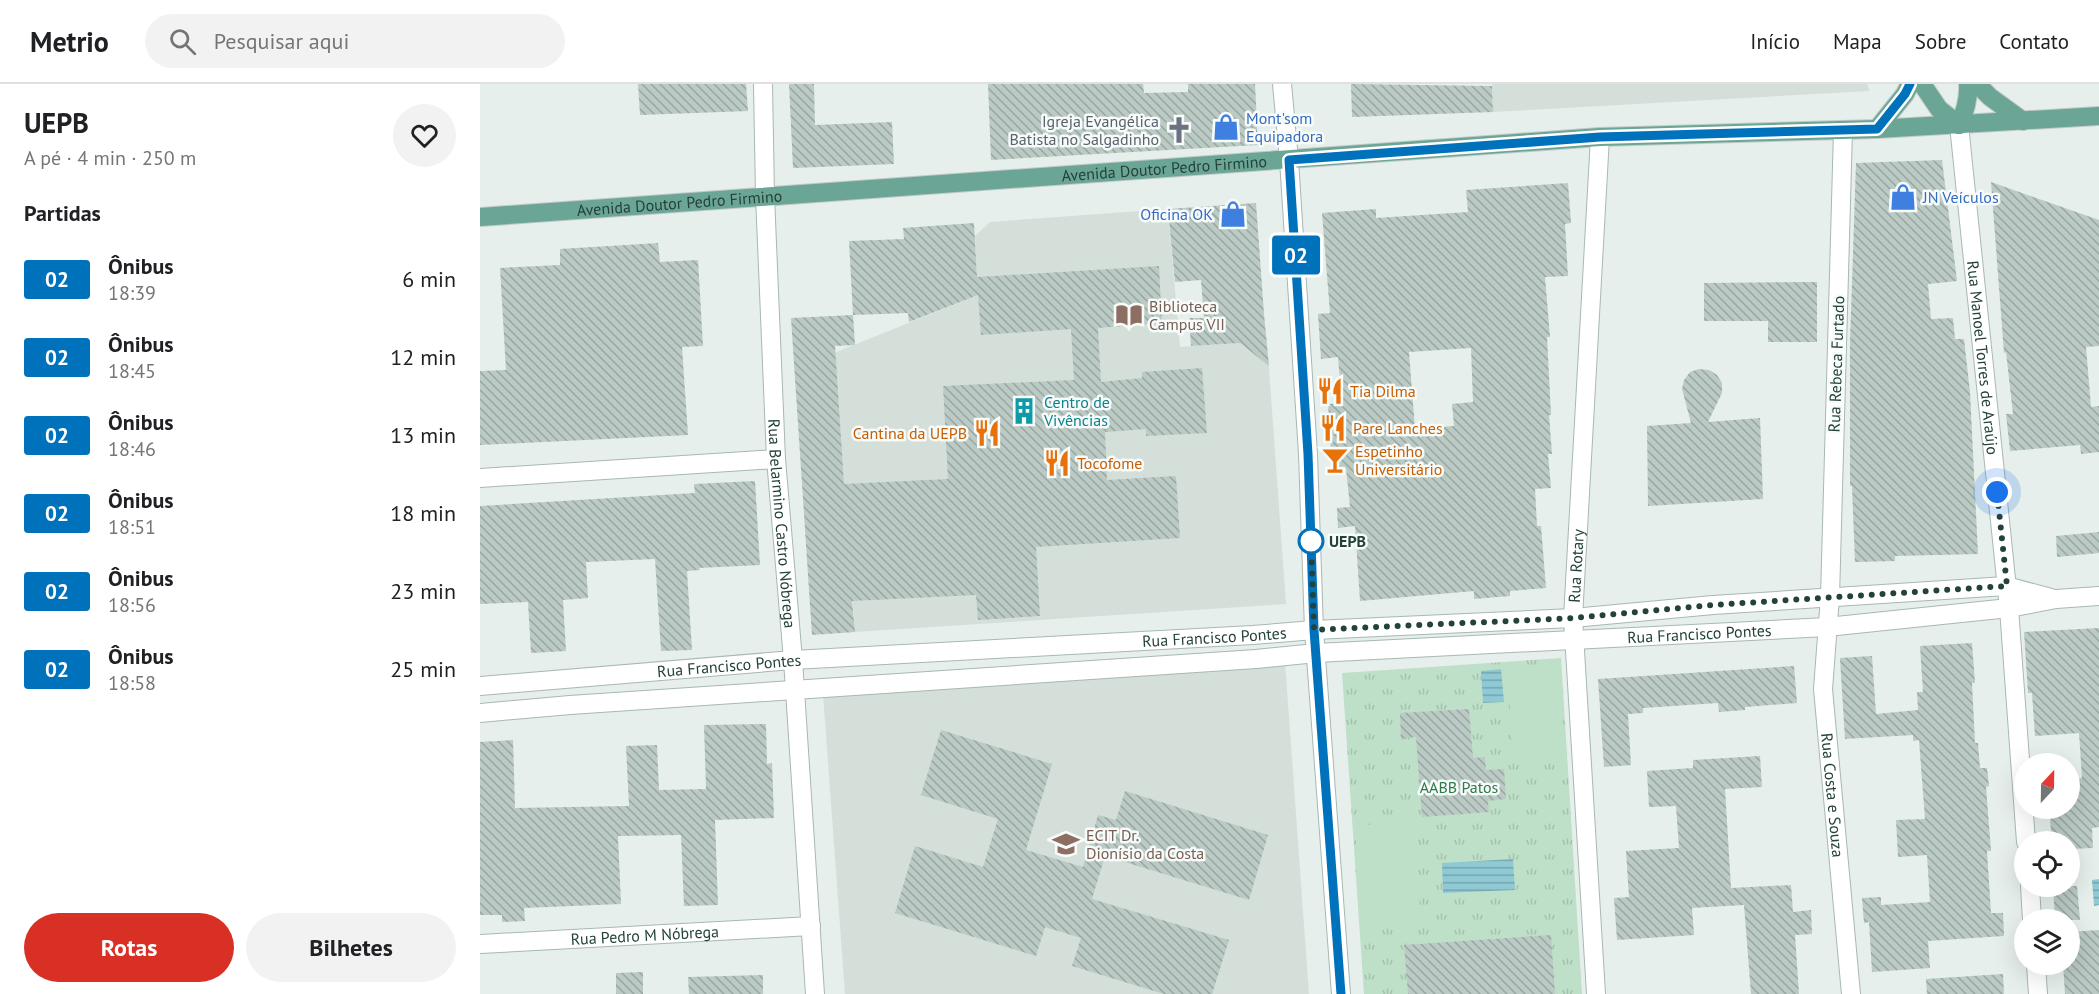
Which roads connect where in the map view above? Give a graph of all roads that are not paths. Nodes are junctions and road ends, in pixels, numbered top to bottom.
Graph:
1 (763, 84) edge
2 (1282, 84) edge
3 (1910, 84) edge
4 (1922, 84) edge
5 (1968, 84) edge
6 (1977, 84) edge
7 (2099, 116) edge
8 (2023, 121) junction
9 (1959, 125) junction
10 (1877, 129) junction
11 (1843, 130) junction
12 (1600, 137) junction
13 (1289, 160) junction
14 (765, 196) junction
15 (487, 217) edge
16 (776, 459) junction
17 (480, 478) edge
18 (2007, 586) junction
19 (2099, 596) edge
20 (1830, 597) junction
21 (2056, 599) junction
22 (2009, 608) junction
23 (1573, 618) junction
24 (1827, 627) junction
25 (1314, 630) junction
26 (1575, 639) junction
27 (1316, 653) junction
28 (793, 660) junction
29 (480, 686) edge
30 (794, 690) junction
31 (480, 713) edge
32 (2025, 831) edge
33 (811, 926) junction
34 (480, 944) edge
35 (2037, 975) edge
36 (815, 994) edge
37 (1341, 994) edge
38 (1596, 994) edge
39 (1851, 994) edge
40 (2038, 994) edge

1 - 14 street, Rua Belarmino Castro Nóbrega
2 - 13 street
3 - 10 main road
4 - 9 main road
5 - 9 main road
6 - 8 main road
7 - 8 main road, Avenida Doutor Pedro Firmino
8 - 9 main road, Avenida Doutor Pedro Firmino
9 - 10 main road, Avenida Doutor Pedro Firmino
9 - 18 street, Rua Manoel Torres de Araújo
10 - 11 main road, Avenida Doutor Pedro Firmino
11 - 12 main road, Avenida Doutor Pedro Firmino
11 - 20 street, Rua Rebeca Furtado
12 - 13 main road, Avenida Doutor Pedro Firmino
12 - 23 street, Rua Rotary
13 - 14 main road, Avenida Doutor Pedro Firmino
13 - 25 street
14 - 15 main road, Avenida Doutor Pedro Firmino
14 - 16 street, Rua Belarmino Castro Nóbrega
16 - 17 street
16 - 28 street, Rua Belarmino Castro Nóbrega
18 - 20 street, Rua Francisco Pontes
18 - 21 street, Rua Francisco Pontes
18 - 22 street, Rua Manoel Torres de Araújo
19 - 21 street, Rua Francisco Pontes
20 - 23 street, Rua Francisco Pontes
20 - 24 street, Rua Costa e Souza
21 - 22 street, Rua Francisco Pontes
22 - 24 street, Rua Francisco Pontes
22 - 32 street, Rua Manoel Torres de Araújo
23 - 25 street, Rua Francisco Pontes
23 - 26 street, Rua Rotary
24 - 26 street, Rua Francisco Pontes
24 - 39 street, Rua Costa e Souza
25 - 27 street
25 - 28 street, Rua Francisco Pontes
26 - 27 street, Rua Francisco Pontes
26 - 38 street, Rua Rotary
27 - 30 street, Rua Francisco Pontes
27 - 37 street
28 - 29 street, Rua Francisco Pontes
28 - 30 street, Rua Belarmino Castro Nóbrega
30 - 31 street, Rua Francisco Pontes
30 - 33 street, Rua Belarmino Castro Nóbrega
33 - 34 street, Rua Pedro M Nóbrega
33 - 36 street, Rua Belarmino Castro Nóbrega
35 - 40 street

